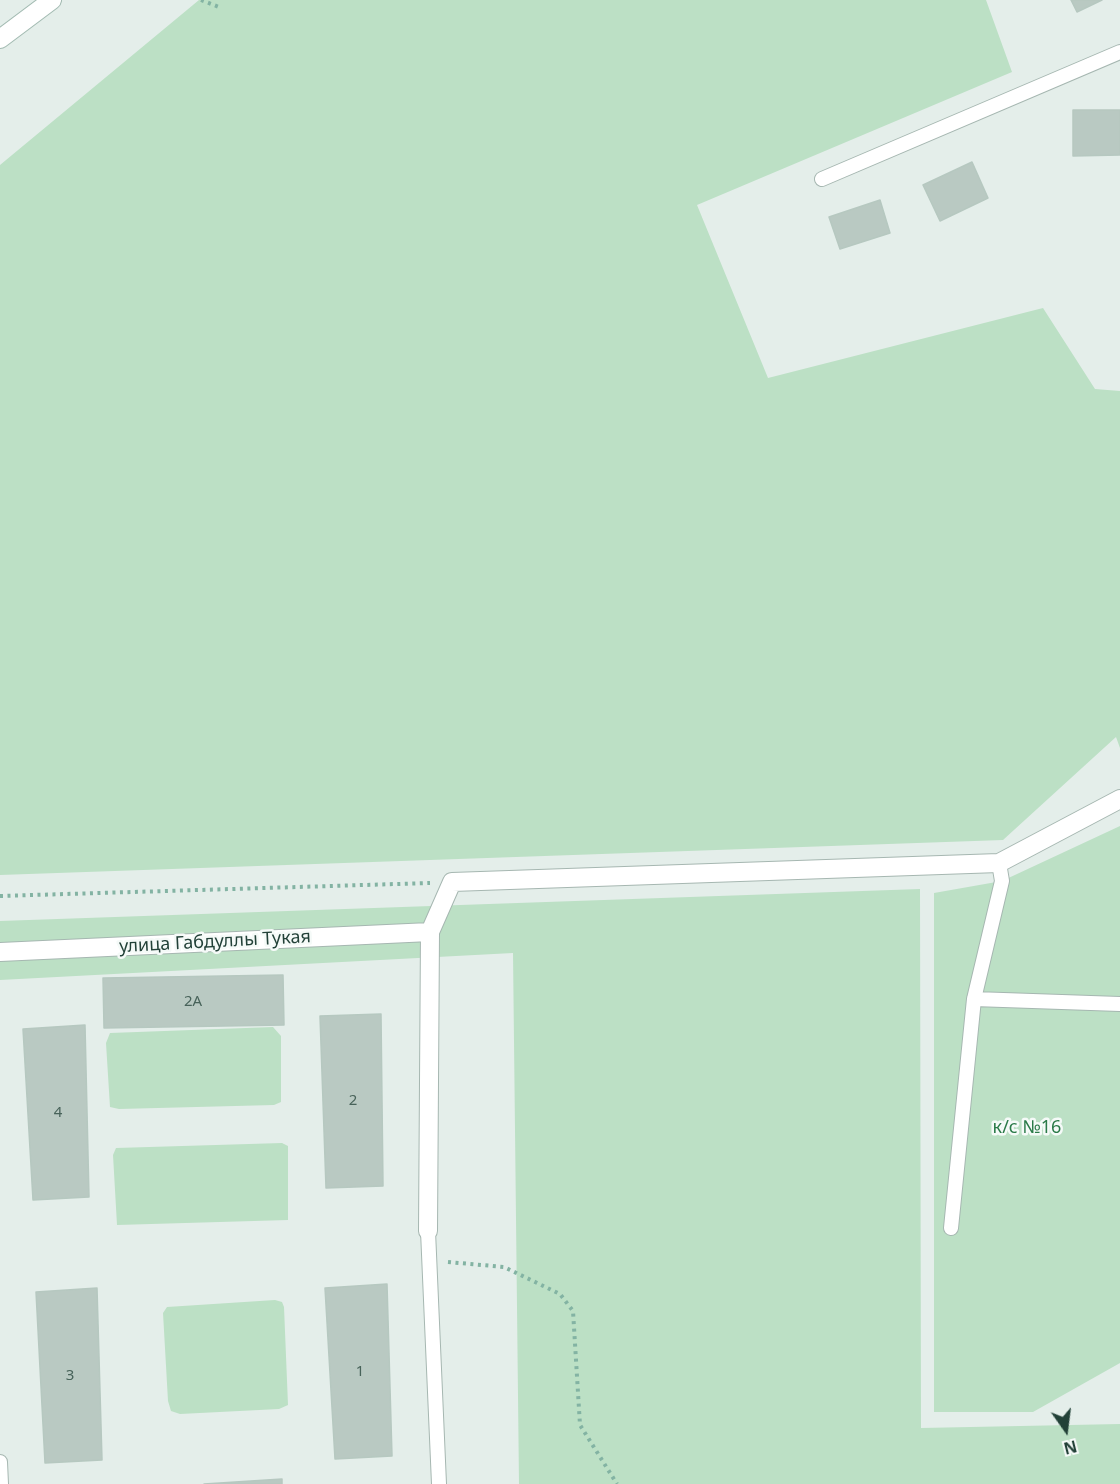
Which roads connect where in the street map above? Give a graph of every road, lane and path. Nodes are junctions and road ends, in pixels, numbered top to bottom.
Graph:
1 (52, 0) edge
2 (201, 0) edge
3 (219, 7) dead end
4 (0, 39) edge
5 (1120, 52) edge
6 (822, 179) dead end
7 (1120, 799) edge
8 (999, 863) junction
9 (452, 882) junction
10 (0, 896) edge
11 (430, 932) junction
12 (0, 952) edge
13 (974, 999) junction
14 (1120, 1004) edge
15 (951, 1228) dead end
16 (429, 1231) joint
17 (430, 1260) junction
18 (0, 1462) edge
19 (1, 1484) edge
20 (439, 1484) edge
21 (617, 1484) edge

1 - 4 street
2 - 3 path
5 - 6 lane
7 - 8 street
8 - 9 street
8 - 13 lane
9 - 10 path
9 - 11 street
11 - 12 street, улица Габдуллы Тукая
11 - 16 street
13 - 14 lane
13 - 15 lane
16 - 17 lane
17 - 20 lane
17 - 21 path
18 - 19 lane

